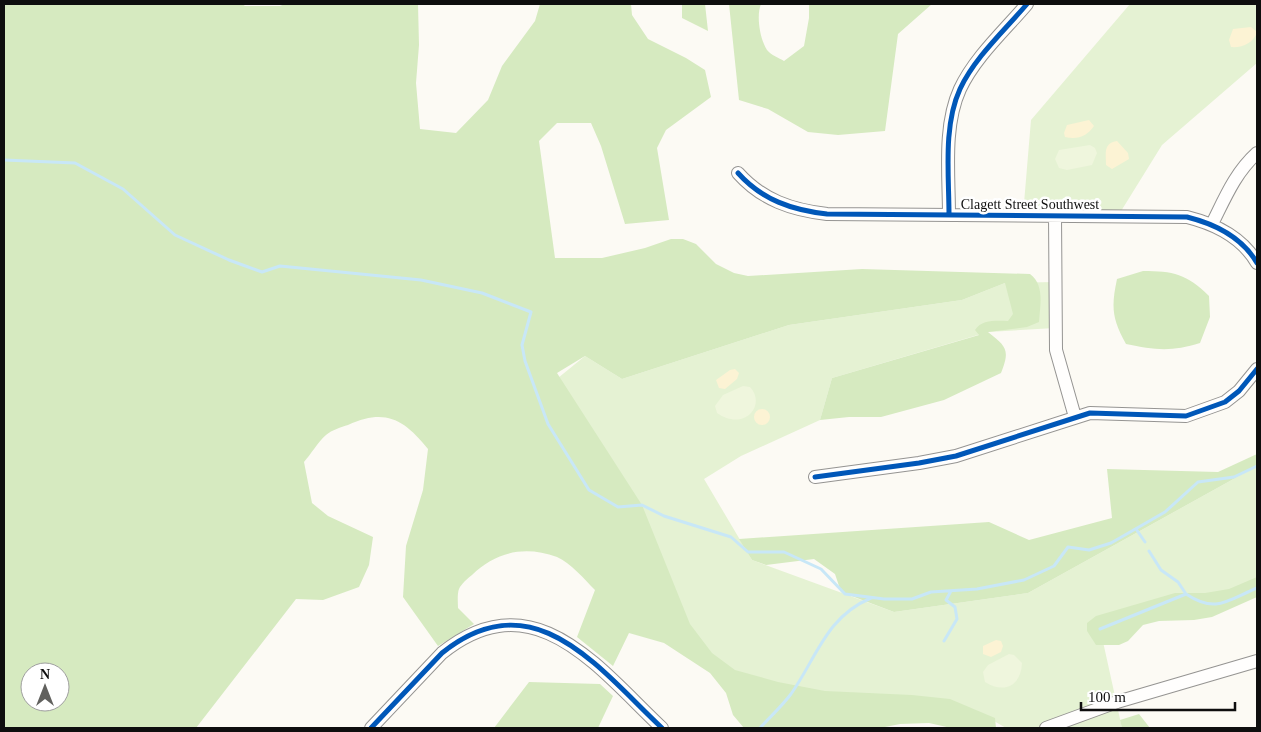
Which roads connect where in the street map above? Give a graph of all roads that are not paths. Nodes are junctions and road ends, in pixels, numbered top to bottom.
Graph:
1 (1027, 4) edge
2 (1257, 152) edge
3 (738, 173) dead end
4 (949, 215) junction
5 (1055, 216) junction
6 (1212, 224) junction
7 (1257, 263) edge
8 (1257, 369) edge
9 (1075, 417) junction
10 (815, 477) dead end
11 (1257, 661) edge
12 (371, 728) edge
13 (662, 728) edge
14 (1046, 728) edge

1 - 4 street
2 - 6 street
3 - 4 street, Clagett Street Southwest
4 - 5 street, Clagett Street Southwest
5 - 6 street, Clagett Street Southwest
5 - 9 street
6 - 7 street, Clagett Street Southwest
8 - 9 street
9 - 10 street
11 - 14 street
12 - 13 street

